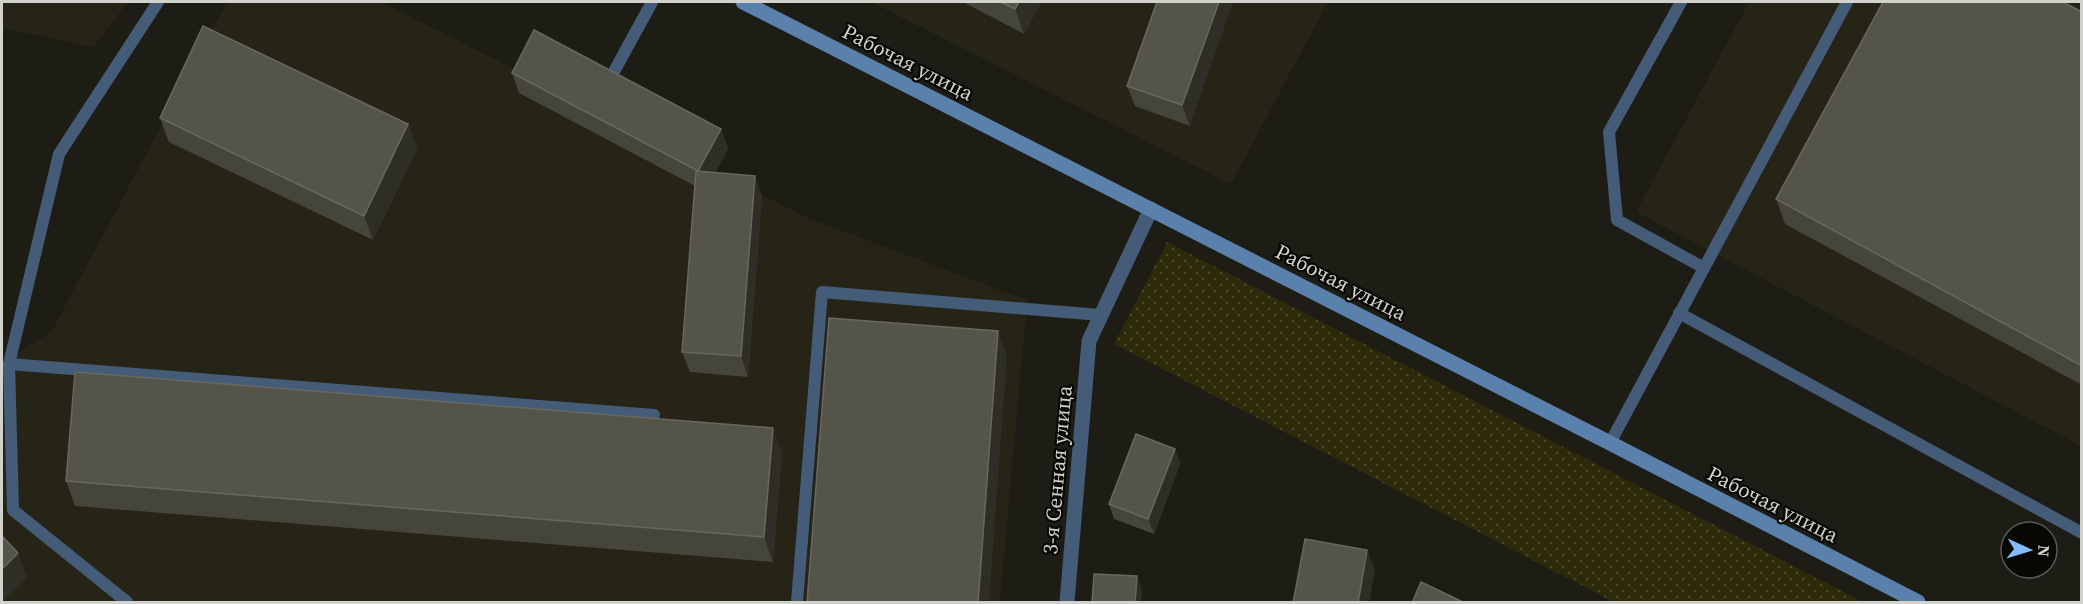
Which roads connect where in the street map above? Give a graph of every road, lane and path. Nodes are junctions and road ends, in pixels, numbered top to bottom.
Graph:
1 (158, 2) edge
2 (652, 2) edge
3 (743, 2) edge
4 (1681, 2) edge
5 (1846, 2) edge
6 (612, 77) edge
7 (1151, 209) junction
8 (1704, 268) junction
9 (1679, 313) junction
10 (1100, 315) junction
11 (9, 364) junction
12 (654, 415) dead end
13 (1610, 443) junction
14 (2082, 533) edge
15 (127, 603) edge
16 (797, 603) edge
17 (1067, 603) edge
18 (1918, 603) edge

1 - 11 lane
2 - 6 lane
3 - 7 main road, Рабочая улица
4 - 8 lane
5 - 8 lane
7 - 10 street, 3-я Сенная улица
7 - 13 main road, Рабочая улица
8 - 9 lane
9 - 13 lane
9 - 14 lane
10 - 16 lane
10 - 17 street, 3-я Сенная улица
11 - 12 lane
11 - 15 lane
13 - 18 main road, Рабочая улица

